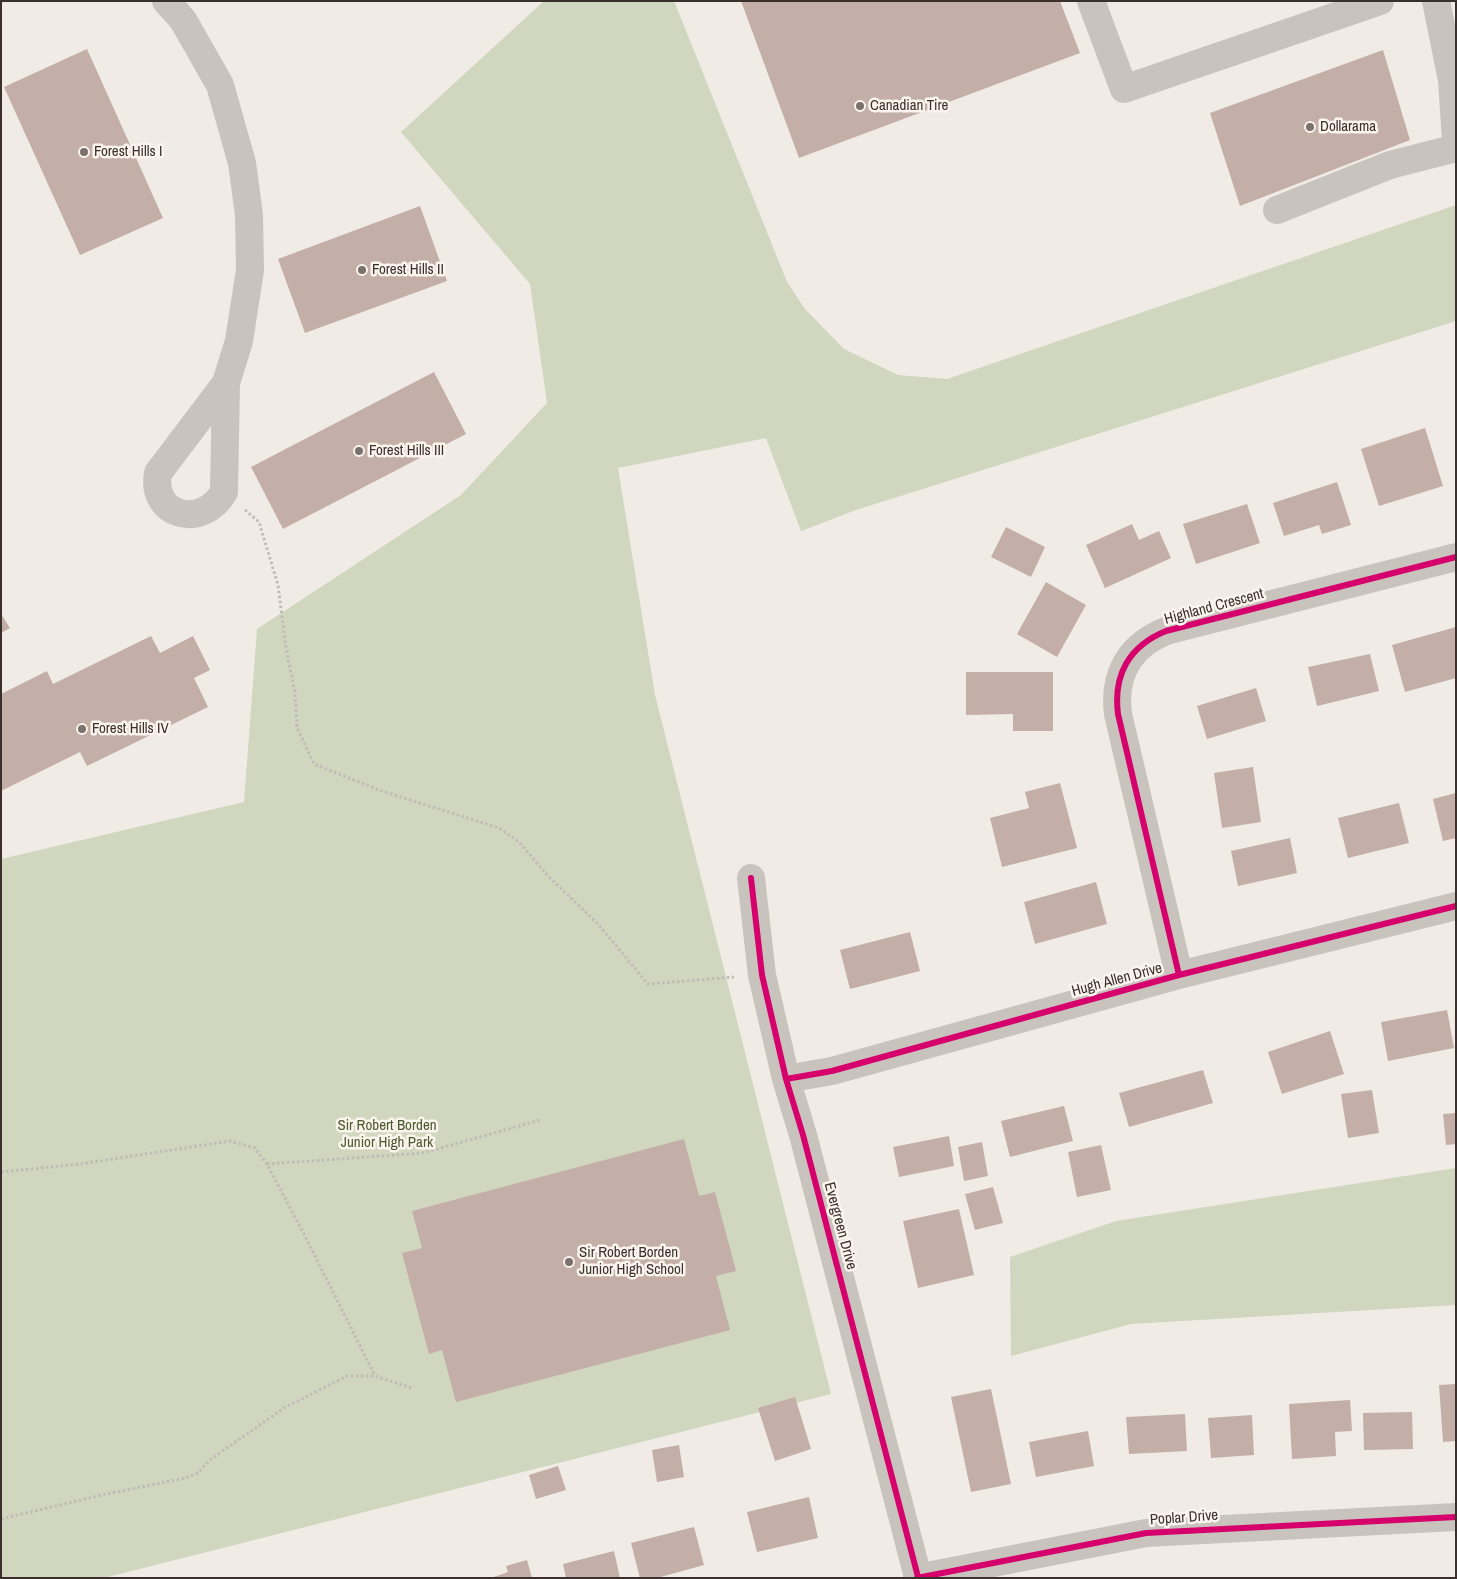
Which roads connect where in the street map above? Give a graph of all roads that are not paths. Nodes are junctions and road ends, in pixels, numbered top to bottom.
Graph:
1 (166, 1) edge
2 (1091, 1) edge
3 (1380, 1) edge
4 (1436, 1) edge
5 (1456, 142) edge
6 (1456, 148) edge
7 (1276, 210) dead end
8 (226, 383) junction
9 (1456, 558) edge
10 (751, 878) dead end
11 (1456, 906) edge
12 (1179, 975) junction
13 (786, 1080) junction
14 (1456, 1517) edge
15 (918, 1578) edge

1 - 8 street
2 - 3 street
4 - 5 street
6 - 7 street
8 - 8 street
9 - 12 street, Highland Crescent
10 - 13 street, Evergreen Drive
11 - 12 street, Hugh Allen Drive
12 - 13 street, Hugh Allen Drive
13 - 15 street, Evergreen Drive
14 - 15 street, Poplar Drive

